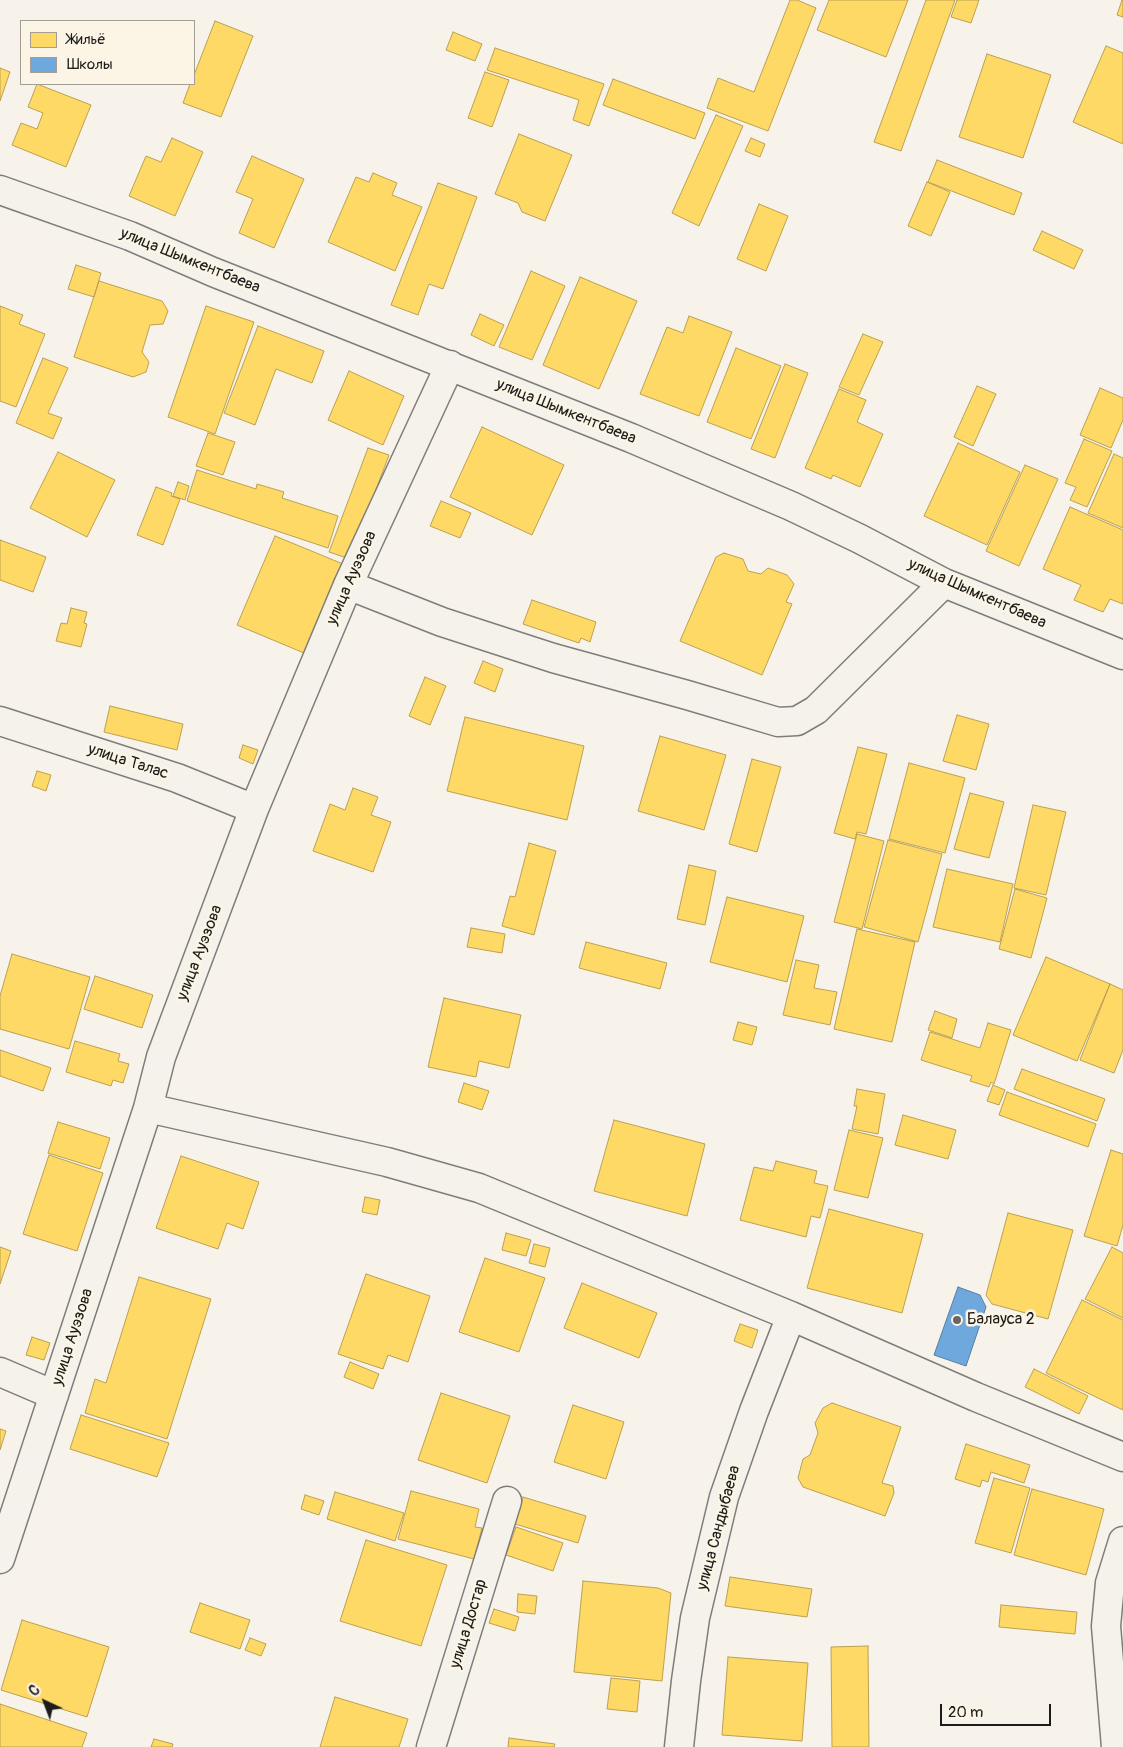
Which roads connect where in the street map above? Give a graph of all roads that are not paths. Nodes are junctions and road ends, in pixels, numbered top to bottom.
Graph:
1 (0, 190) edge
2 (450, 365) junction
3 (944, 583) junction
4 (348, 585) junction
5 (1123, 655) edge
6 (0, 721) edge
7 (254, 809) junction
8 (148, 1108) junction
9 (791, 1316) junction
10 (0, 1372) edge
11 (54, 1395) junction
12 (1123, 1457) edge
13 (507, 1501) dead end
14 (1123, 1541) edge
15 (0, 1559) edge
16 (431, 1747) edge
17 (679, 1747) edge
18 (1116, 1747) edge

1 - 2 street, улица Шымкентбаева
2 - 3 street, улица Шымкентбаева
2 - 4 street, улица Ауэзова
3 - 4 street
3 - 5 street, улица Шымкентбаева
4 - 7 street, улица Ауэзова
6 - 7 street, улица Талас
7 - 8 street, улица Ауэзова
8 - 9 street
8 - 11 street, улица Ауэзова
9 - 12 street
9 - 17 street, улица Сандыбаева
10 - 11 street
11 - 15 street, улица Ауэзова
13 - 16 street, улица Достар
14 - 18 street

